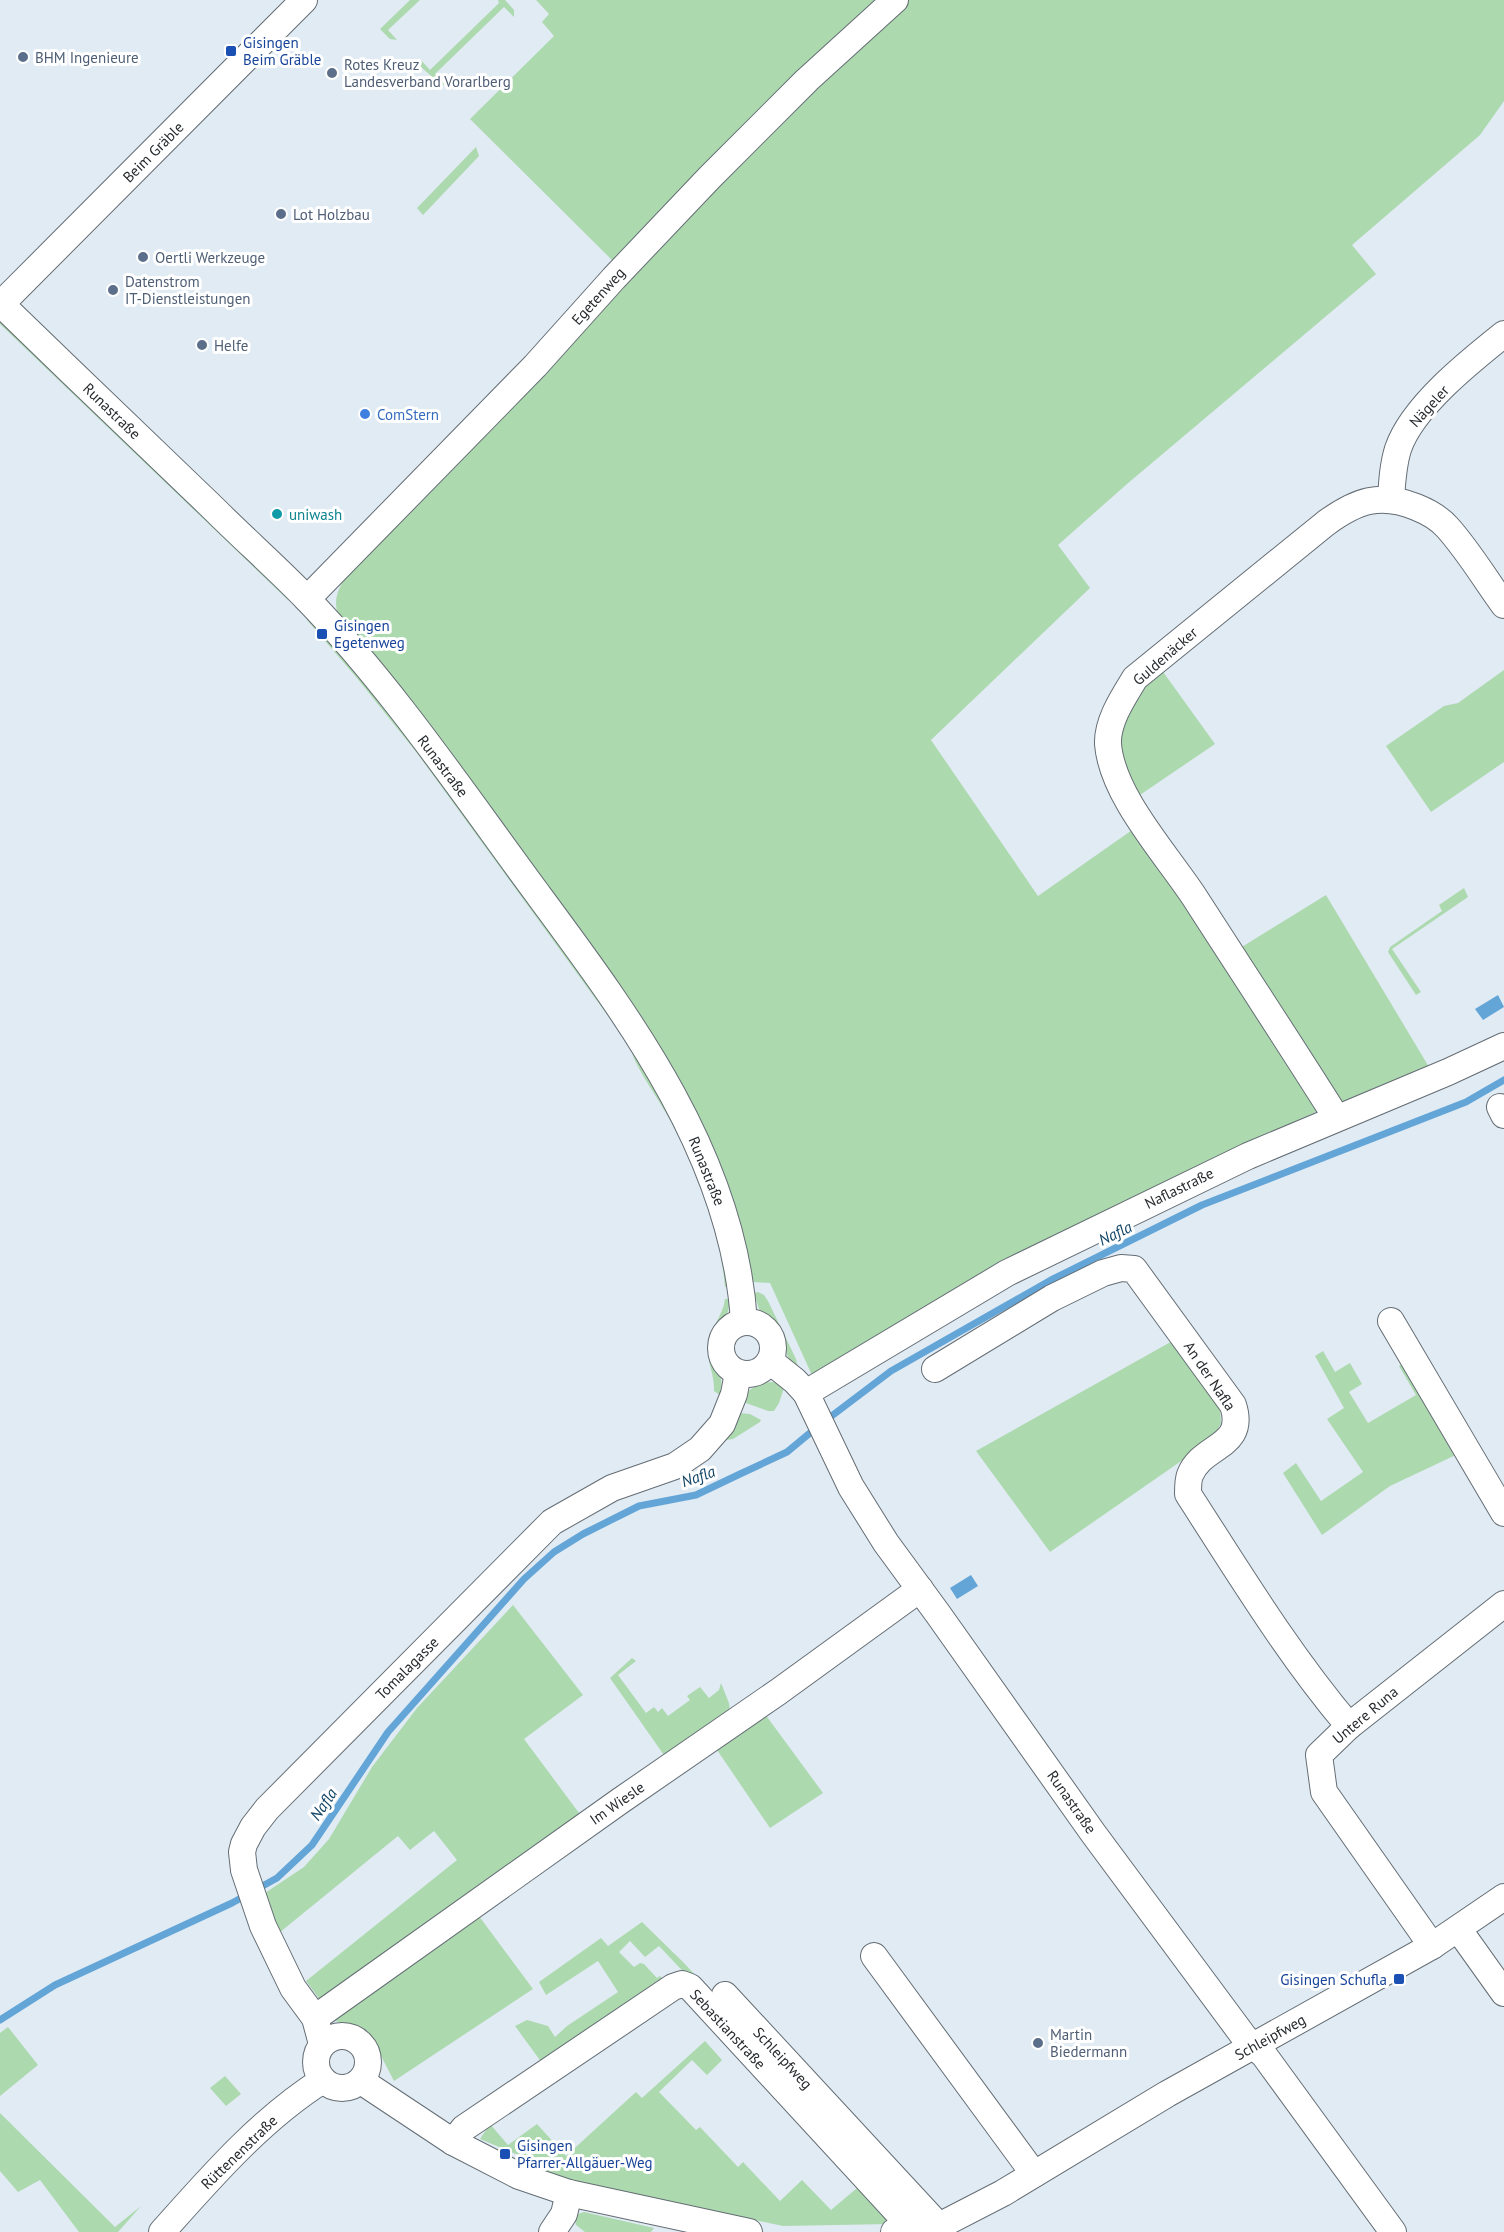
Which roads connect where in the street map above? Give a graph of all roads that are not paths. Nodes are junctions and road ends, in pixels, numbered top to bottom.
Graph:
1 (304, 0) edge
2 (895, 0) edge
3 (0, 303) edge
4 (1504, 334) edge
5 (1391, 499) junction
6 (307, 599) junction
7 (1504, 605) edge
8 (1504, 1046) edge
9 (1336, 1117) junction
10 (1391, 1321) dead end
11 (744, 1322) junction
12 (770, 1361) junction
13 (935, 1369) dead end
14 (738, 1373) junction
15 (816, 1412) junction
16 (1504, 1513) edge
17 (920, 1589) junction
18 (1504, 1604) edge
19 (1348, 1726) junction
20 (1504, 1897) edge
21 (1459, 1930) junction
22 (1432, 1946) junction
23 (874, 1956) dead end
24 (1504, 1993) edge
25 (725, 1995) dead end
26 (315, 2018) junction
27 (322, 2044) junction
28 (1253, 2045) junction
29 (323, 2080) junction
30 (361, 2080) junction
31 (453, 2142) junction
32 (1034, 2174) junction
33 (569, 2193) junction
34 (939, 2226) junction
35 (904, 2230) edge
36 (162, 2232) edge
37 (552, 2232) edge
38 (749, 2232) edge
39 (1393, 2232) edge

1 - 3 street, Beim Gräble
2 - 6 street, Egetenweg
3 - 6 street, Runastraße
4 - 5 street, Nägeler
5 - 7 street, Guldenäcker
5 - 9 street, Guldenäcker
6 - 11 street, Runastraße
8 - 9 street, Naflastraße
9 - 15 street, Naflastraße
10 - 16 street
11 - 12 street
11 - 14 street
12 - 14 street
12 - 15 street, Runastraße
13 - 19 street, An der Nafla
14 - 26 street, Tomalagasse
15 - 17 street, Runastraße
17 - 26 street, Im Wiesle
17 - 28 street, Runastraße
18 - 19 street, Untere Runa
19 - 22 street, Untere Runa
20 - 21 street, Schleipfweg
21 - 22 street, Schleipfweg
21 - 24 street
22 - 28 street, Schleipfweg
23 - 32 street
25 - 34 street, Schleipfweg
26 - 27 street, Tomalagasse
27 - 29 street
27 - 30 street
28 - 32 street, Schleipfweg
28 - 39 street, Runastraße
29 - 30 street
29 - 36 street, Rüttenenstraße
30 - 31 street
31 - 33 street
31 - 35 street, Sebastianstraße
32 - 34 street, Schleipfweg
33 - 37 street
33 - 38 street
34 - 35 street, Schleipfweg

